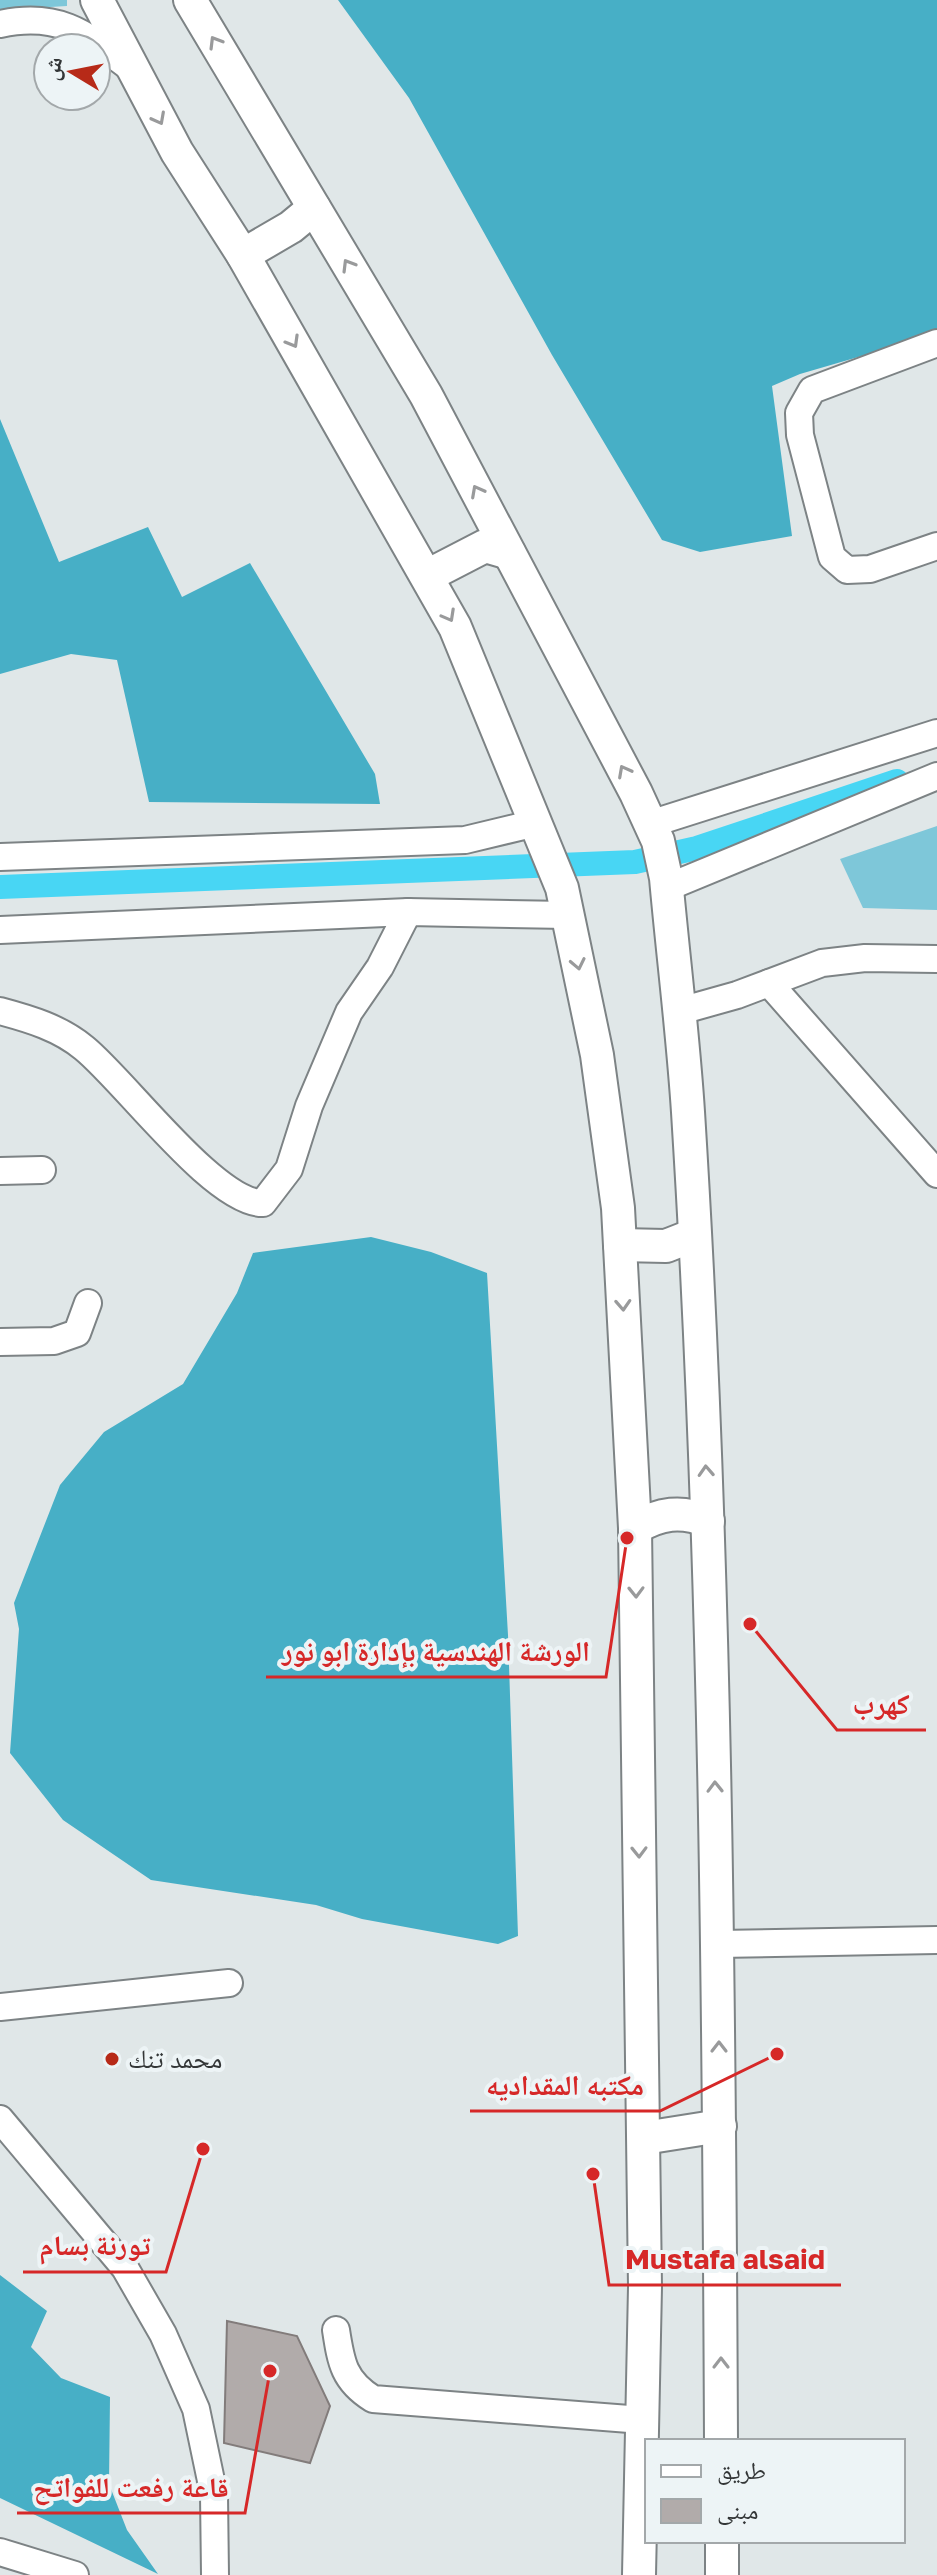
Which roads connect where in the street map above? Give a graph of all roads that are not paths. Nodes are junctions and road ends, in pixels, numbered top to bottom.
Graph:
1 (97, 0) edge
2 (190, 0) edge
3 (0, 24) edge
4 (133, 70) junction
5 (314, 208) junction
6 (243, 255) junction
7 (937, 343) edge
8 (937, 546) edge
9 (509, 553) junction
10 (427, 576) junction
11 (937, 733) edge
12 (937, 776) edge
13 (654, 833) junction
14 (542, 836) junction
15 (0, 857) edge
16 (666, 883) junction
17 (565, 901) junction
18 (408, 912) junction
19 (0, 930) edge
20 (937, 959) edge
21 (769, 983) junction
22 (0, 1011) edge
23 (680, 1011) junction
24 (42, 1170) dead end
25 (0, 1171) edge
26 (937, 1174) edge
27 (694, 1235) junction
28 (620, 1245) junction
29 (88, 1303) dead end
30 (0, 1342) edge
31 (708, 1521) junction
32 (635, 1528) junction
33 (937, 1940) edge
34 (718, 1944) junction
35 (229, 1983) dead end
36 (0, 2007) edge
37 (0, 2119) edge
38 (720, 2126) junction
39 (644, 2138) junction
40 (336, 2330) dead end
41 (642, 2420) junction
42 (721, 2439) edge
43 (722, 2543) edge
44 (0, 2552) edge
45 (75, 2575) edge
46 (215, 2575) edge
47 (639, 2575) edge
48 (722, 2575) edge

1 - 4 main road
5 -> 2 main road
3 - 4 street
4 -> 6 main road
5 - 6 main road
9 -> 5 main road
6 -> 10 main road
7 - 8 street
9 - 10 main road
13 -> 9 main road
10 -> 14 main road
11 - 13 street
12 - 16 street
13 - 16 main road
14 - 15 street
14 - 17 main road
16 - 23 main road
17 - 18 street
17 -> 28 main road
18 - 19 street
18 - 22 street
20 - 21 street
21 - 23 street
21 - 26 street
23 - 27 main road
24 - 25 street
27 - 28 main road
31 -> 27 main road
28 -> 32 main road
29 - 30 street
31 - 32 main road
34 -> 31 main road
32 -> 39 main road
33 - 34 street
38 -> 34 main road
35 - 36 street
37 - 46 street
38 - 39 main road
42 -> 38 main road
39 - 41 main road
40 - 41 street
41 - 47 main road
43 - 48 main road
44 - 45 street

